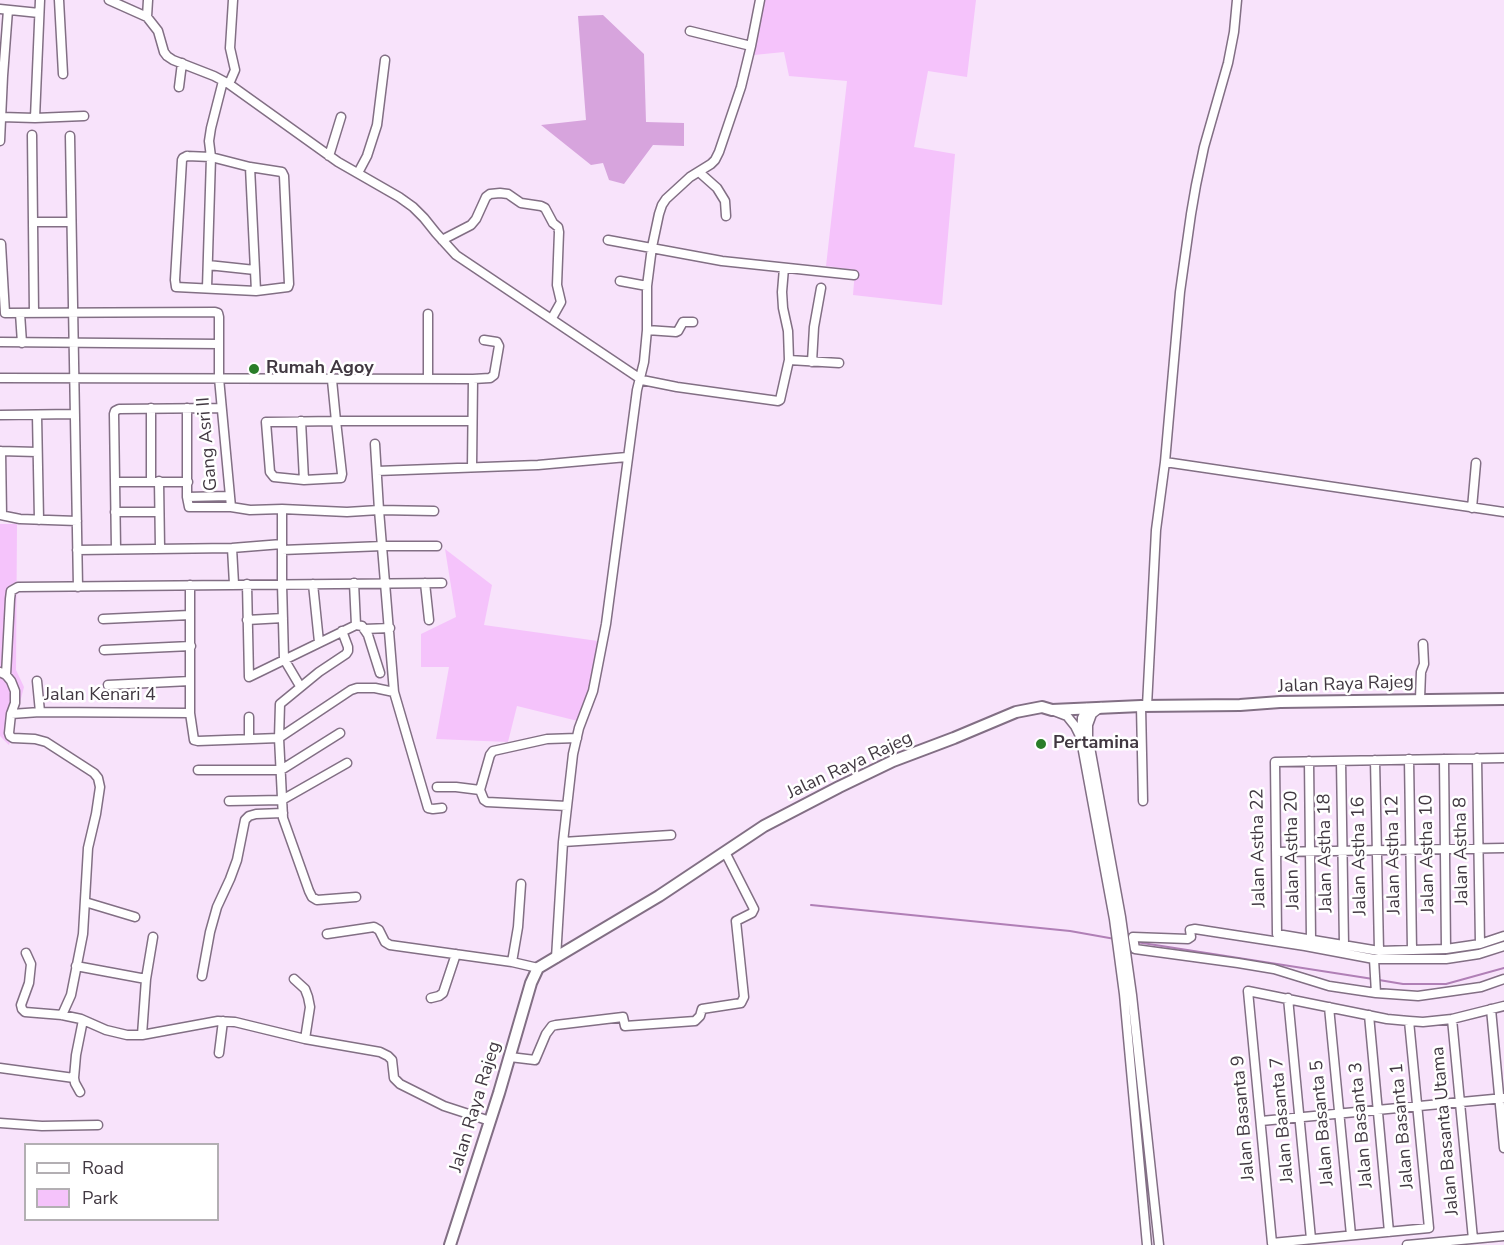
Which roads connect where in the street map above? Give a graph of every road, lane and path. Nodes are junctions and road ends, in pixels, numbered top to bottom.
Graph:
1 (40, 0) edge
2 (59, 0) edge
3 (109, 0) edge
4 (148, 0) edge
5 (233, 0) edge
6 (760, 0) edge
7 (1237, 0) edge
8 (4, 9) edge
9 (39, 13) junction
10 (147, 17) junction
11 (690, 31) dead end
12 (3, 43) edge
13 (751, 46) junction
14 (385, 60) dead end
15 (182, 63) junction
16 (63, 74) dead end
17 (1, 76) edge
18 (226, 83) junction
19 (179, 87) dead end
20 (84, 116) dead end
21 (1, 117) edge
22 (341, 117) dead end
23 (35, 118) junction
24 (32, 135) dead end
25 (70, 136) dead end
26 (0, 141) edge
27 (329, 156) junction
28 (211, 157) junction
29 (250, 167) junction
30 (699, 172) junction
31 (358, 173) junction
32 (726, 216) dead end
33 (33, 222) junction
34 (71, 222) junction
35 (442, 240) junction
36 (608, 240) dead end
37 (1, 244) edge
38 (652, 248) junction
39 (208, 265) junction
40 (784, 268) junction
41 (255, 270) junction
42 (854, 275) dead end
43 (620, 280) dead end
44 (647, 286) junction
45 (207, 288) junction
46 (821, 288) dead end
47 (256, 291) junction
48 (34, 312) junction
49 (73, 312) junction
50 (2, 313) edge
51 (20, 313) junction
52 (428, 314) dead end
53 (552, 318) junction
54 (693, 322) dead end
55 (647, 330) junction
56 (484, 340) dead end
57 (0, 342) edge
58 (22, 343) junction
59 (74, 343) junction
60 (219, 344) junction
61 (789, 360) junction
62 (812, 362) junction
63 (839, 363) dead end
64 (0, 378) edge
65 (73, 378) junction
66 (219, 378) junction
67 (428, 379) junction
68 (473, 379) junction
69 (639, 379) junction
70 (332, 380) junction
71 (151, 408) junction
72 (187, 408) junction
73 (221, 408) junction
74 (75, 414) junction
75 (0, 415) edge
76 (37, 415) junction
77 (301, 421) junction
78 (336, 421) junction
79 (470, 421) junction
80 (375, 444) dead end
81 (1, 451) edge
82 (37, 452) junction
83 (627, 457) junction
84 (1165, 462) junction
85 (1476, 463) dead end
86 (472, 466) junction
87 (377, 471) junction
88 (304, 480) junction
89 (115, 482) junction
90 (155, 482) junction
91 (188, 482) junction
92 (229, 496) junction
93 (187, 497) junction
94 (231, 507) junction
95 (1472, 508) junction
96 (282, 509) junction
97 (379, 510) junction
98 (434, 511) dead end
99 (115, 512) junction
100 (159, 512) junction
101 (1504, 512) edge
102 (1, 515) edge
103 (39, 520) junction
104 (77, 521) junction
105 (382, 546) junction
106 (437, 546) dead end
107 (282, 547) junction
108 (160, 548) junction
109 (232, 548) junction
110 (116, 549) junction
111 (77, 550) junction
112 (354, 583) junction
113 (385, 583) junction
114 (425, 583) junction
115 (442, 583) dead end
116 (234, 584) junction
117 (247, 584) junction
118 (282, 584) junction
119 (313, 584) junction
120 (190, 585) junction
121 (78, 587) junction
122 (190, 615) junction
123 (283, 618) junction
124 (103, 620) dead end
125 (247, 620) junction
126 (429, 620) dead end
127 (360, 627) junction
128 (390, 628) junction
129 (342, 631) junction
130 (319, 642) junction
131 (1423, 644) dead end
132 (191, 646) junction
133 (104, 650) dead end
134 (284, 659) junction
135 (380, 673) dead end
136 (3, 674) edge
137 (37, 681) dead end
138 (190, 681) junction
139 (108, 685) dead end
140 (300, 686) junction
141 (394, 692) junction
142 (1420, 699) junction
143 (1504, 699) edge
144 (1144, 706) junction
145 (1102, 707) junction
146 (1087, 708) junction
147 (1052, 710) junction
148 (40, 712) junction
149 (190, 713) junction
150 (11, 714) junction
151 (249, 717) dead end
152 (340, 733) dead end
153 (279, 738) junction
154 (577, 738) junction
155 (249, 739) junction
156 (1081, 740) junction
157 (1477, 758) junction
158 (1504, 758) edge
159 (1409, 759) junction
160 (1444, 759) junction
161 (1375, 760) junction
162 (1309, 761) junction
163 (1341, 761) junction
164 (347, 763) dead end
165 (198, 770) dead end
166 (281, 770) junction
167 (437, 787) dead end
168 (480, 790) junction
169 (282, 800) junction
170 (229, 801) dead end
171 (1143, 801) dead end
172 (567, 806) junction
173 (442, 808) dead end
174 (283, 813) junction
175 (671, 835) dead end
176 (562, 842) junction
177 (1504, 848) edge
178 (1445, 849) junction
179 (1479, 849) junction
180 (1377, 850) junction
181 (1410, 850) junction
182 (1343, 851) junction
183 (725, 852) junction
184 (1276, 852) junction
185 (1310, 852) junction
186 (521, 884) dead end
187 (356, 897) dead end
188 (85, 902) junction
189 (135, 917) dead end
190 (327, 934) dead end
191 (1504, 936) edge
192 (153, 937) dead end
193 (1311, 939) junction
194 (1480, 944) junction
195 (1344, 945) junction
196 (1504, 946) edge
197 (1446, 949) junction
198 (1412, 950) junction
199 (26, 953) dead end
200 (456, 954) junction
201 (1376, 955) junction
202 (555, 958) junction
203 (512, 962) junction
204 (76, 966) junction
205 (538, 969) junction
206 (202, 976) dead end
207 (146, 979) junction
208 (294, 979) dead end
209 (1504, 979) edge
210 (1375, 989) junction
211 (431, 998) dead end
212 (1288, 999) junction
213 (1504, 1006) edge
214 (1329, 1007) junction
215 (1491, 1009) junction
216 (62, 1015) junction
217 (1369, 1015) junction
218 (83, 1020) junction
219 (1452, 1020) junction
220 (223, 1021) junction
221 (1409, 1021) junction
222 (142, 1035) junction
223 (305, 1039) junction
224 (219, 1053) dead end
225 (510, 1057) junction
226 (0, 1068) edge
227 (74, 1078) junction
228 (80, 1092) dead end
229 (1502, 1099) edge
230 (1460, 1102) junction
231 (1417, 1106) junction
232 (1378, 1110) junction
233 (1339, 1114) junction
234 (1299, 1118) junction
235 (490, 1121) junction
236 (1261, 1121) junction
237 (0, 1123) edge
238 (98, 1125) dead end
239 (1504, 1148) edge
240 (1389, 1232) junction
241 (1351, 1235) junction
242 (1504, 1236) edge
243 (1311, 1239) junction
244 (1473, 1239) junction
245 (450, 1245) edge
246 (1148, 1245) edge
247 (1159, 1245) edge
248 (1407, 1245) edge

1 - 9 street
2 - 16 street
3 - 10 street
4 - 10 street
5 - 18 street
6 - 13 street
7 - 84 street
8 - 9 street
8 - 12 street
9 - 23 street
10 - 15 street
11 - 13 street
12 - 17 street
13 - 30 street
14 - 31 street
15 - 18 street
15 - 19 street
17 - 21 street
18 - 27 street
18 - 28 street
20 - 23 street
21 - 23 street
21 - 26 street
22 - 27 street
24 - 33 street
25 - 34 street
27 - 31 street
28 - 29 street
28 - 39 street
28 - 45 street
29 - 41 street
29 - 47 street
30 - 32 street
30 - 38 street
31 - 35 street
33 - 34 street
33 - 48 street
34 - 49 street
35 - 53 street
35 - 53 street
36 - 38 street
37 - 50 street
38 - 40 street
38 - 44 street
39 - 41 street
39 - 45 street
40 - 42 street
40 - 61 street
41 - 47 street
43 - 44 street
44 - 55 street
45 - 47 street
46 - 62 street
48 - 49 street
48 - 51 street
49 - 59 street
49 - 60 street, Gang Asri II
50 - 51 street
51 - 58 street
52 - 67 street
53 - 69 street
54 - 55 street
55 - 69 street
56 - 68 street
57 - 58 street
58 - 59 street
59 - 60 street
59 - 65 street
60 - 66 street, Gang Asri II
61 - 62 street
61 - 69 street
62 - 63 street
64 - 65 street
65 - 66 street
65 - 74 street
66 - 70 street
66 - 73 street, Gang Asri II
67 - 68 street
67 - 70 street
68 - 79 street
69 - 83 street
70 - 78 street
71 - 72 street
71 - 89 street
71 - 90 street
72 - 73 street
72 - 91 street
73 - 92 street, Gang Asri II
74 - 76 street
74 - 104 street
75 - 76 street
76 - 82 street
77 - 78 street
77 - 88 street
77 - 88 street
78 - 79 street
78 - 88 street
79 - 86 street
80 - 87 street
81 - 82 street
81 - 102 street
82 - 103 street
83 - 86 street
83 - 154 street
84 - 95 street
84 - 144 street
85 - 95 street
86 - 87 street
87 - 97 street
89 - 90 street
89 - 99 street
90 - 91 street
90 - 100 street
91 - 93 street
92 - 93 street
92 - 94 street, Gang Asri II
93 - 94 street
94 - 96 street
95 - 101 street
96 - 97 street
96 - 107 street
97 - 98 street
97 - 105 street
99 - 100 street
99 - 110 street
100 - 108 street
102 - 103 street
103 - 104 street
104 - 111 street
105 - 106 street
105 - 107 street
105 - 113 street
107 - 109 street
107 - 118 street
108 - 109 street
108 - 110 street
109 - 116 street
110 - 111 street
111 - 121 street
112 - 113 street
112 - 119 street
112 - 127 street
113 - 114 street
113 - 128 street
114 - 115 street
114 - 126 street
116 - 117 street
116 - 120 street
117 - 118 street
117 - 125 street
118 - 119 street
118 - 123 street
119 - 130 street
120 - 121 street
120 - 122 street
121 - 136 street
122 - 124 street
122 - 132 street
123 - 125 street
123 - 134 street
125 - 134 street
127 - 128 street
127 - 129 street
127 - 135 street
128 - 141 street
129 - 130 street
129 - 140 street
130 - 134 street
131 - 142 street
132 - 133 street
132 - 138 street
134 - 140 street
136 - 150 street
137 - 148 street
138 - 139 street
138 - 149 street
140 - 153 street
141 - 153 street
141 - 173 street
142 - 143 main road, Jalan Raya Rajeg
142 - 144 main road, Jalan Raya Rajeg
144 - 145 main road, Jalan Raya Rajeg
144 - 171 street
145 - 146 main road, Jalan Raya Rajeg
145 - 247 street
146 - 147 main road, Jalan Raya Rajeg
146 - 156 street
147 - 156 street
147 - 183 main road, Jalan Raya Rajeg
148 - 149 street, Jalan Kenari 4
148 - 150 street, Jalan Kenari 4
149 - 155 street
150 - 188 street
151 - 155 street
152 - 166 street
153 - 155 street
153 - 166 street
154 - 168 street
154 - 172 street
156 - 246 street
157 - 158 street
157 - 160 street
157 - 179 street, Jalan Astha 8
159 - 160 street
159 - 161 street
159 - 181 street, Jalan Astha 12
160 - 178 street, Jalan Astha 10
161 - 163 street
161 - 180 street, Jalan Astha 16
162 - 163 street
162 - 184 street, Jalan Astha 22
162 - 185 street, Jalan Astha 20
163 - 182 street, Jalan Astha 18
164 - 169 street
165 - 166 street
166 - 169 street
167 - 168 street
168 - 172 street
169 - 170 street
169 - 174 street
172 - 176 street
174 - 187 street
174 - 206 street
175 - 176 street
176 - 202 street
177 - 179 street
178 - 179 street
178 - 181 street
178 - 197 street, Jalan Astha 10
179 - 194 street, Jalan Astha 8
180 - 181 street
180 - 182 street
180 - 201 street, Jalan Astha 16
181 - 198 street, Jalan Astha 12
182 - 185 street
182 - 195 street, Jalan Astha 18
183 - 202 main road, Jalan Raya Rajeg
183 - 225 street
184 - 185 street
184 - 193 street, Jalan Astha 22
185 - 193 street, Jalan Astha 20
186 - 203 street
188 - 189 street
188 - 204 street
190 - 200 street
191 - 194 street
192 - 207 street
193 - 195 street
194 - 197 street
195 - 201 street
196 - 201 street
197 - 198 street
198 - 201 street
199 - 216 street
200 - 203 street
200 - 211 street
201 - 210 street, Jalan Astha 16
201 - 210 street
202 - 205 main road, Jalan Raya Rajeg
203 - 205 street
204 - 207 street
204 - 216 street
205 - 225 main road, Jalan Raya Rajeg
207 - 222 street
208 - 223 street
209 - 210 street
212 - 214 street
212 - 234 street, Jalan Basanta 7
212 - 236 street, Jalan Basanta 9
213 - 215 street
214 - 217 street
214 - 233 street, Jalan Basanta 5
215 - 219 street
215 - 229 street
216 - 218 street
217 - 221 street
217 - 232 street, Jalan Basanta 3
218 - 222 street
218 - 227 street
219 - 221 street
219 - 230 street, Jalan Basanta Utama
220 - 222 street
220 - 223 street
220 - 224 street
221 - 231 street, Jalan Basanta 1
223 - 235 street
225 - 235 main road, Jalan Raya Rajeg
226 - 227 street
227 - 228 street
229 - 230 street
229 - 239 street
230 - 231 street
230 - 244 street, Jalan Basanta Utama
231 - 232 street
231 - 240 street, Jalan Basanta 1
232 - 233 street
232 - 240 street, Jalan Basanta 3
233 - 234 street
233 - 241 street, Jalan Basanta 5
234 - 236 street
234 - 243 street, Jalan Basanta 7
235 - 245 main road, Jalan Raya Rajeg
236 - 243 street, Jalan Basanta 9
237 - 238 street
240 - 241 street
241 - 243 street
242 - 244 street
244 - 248 street

